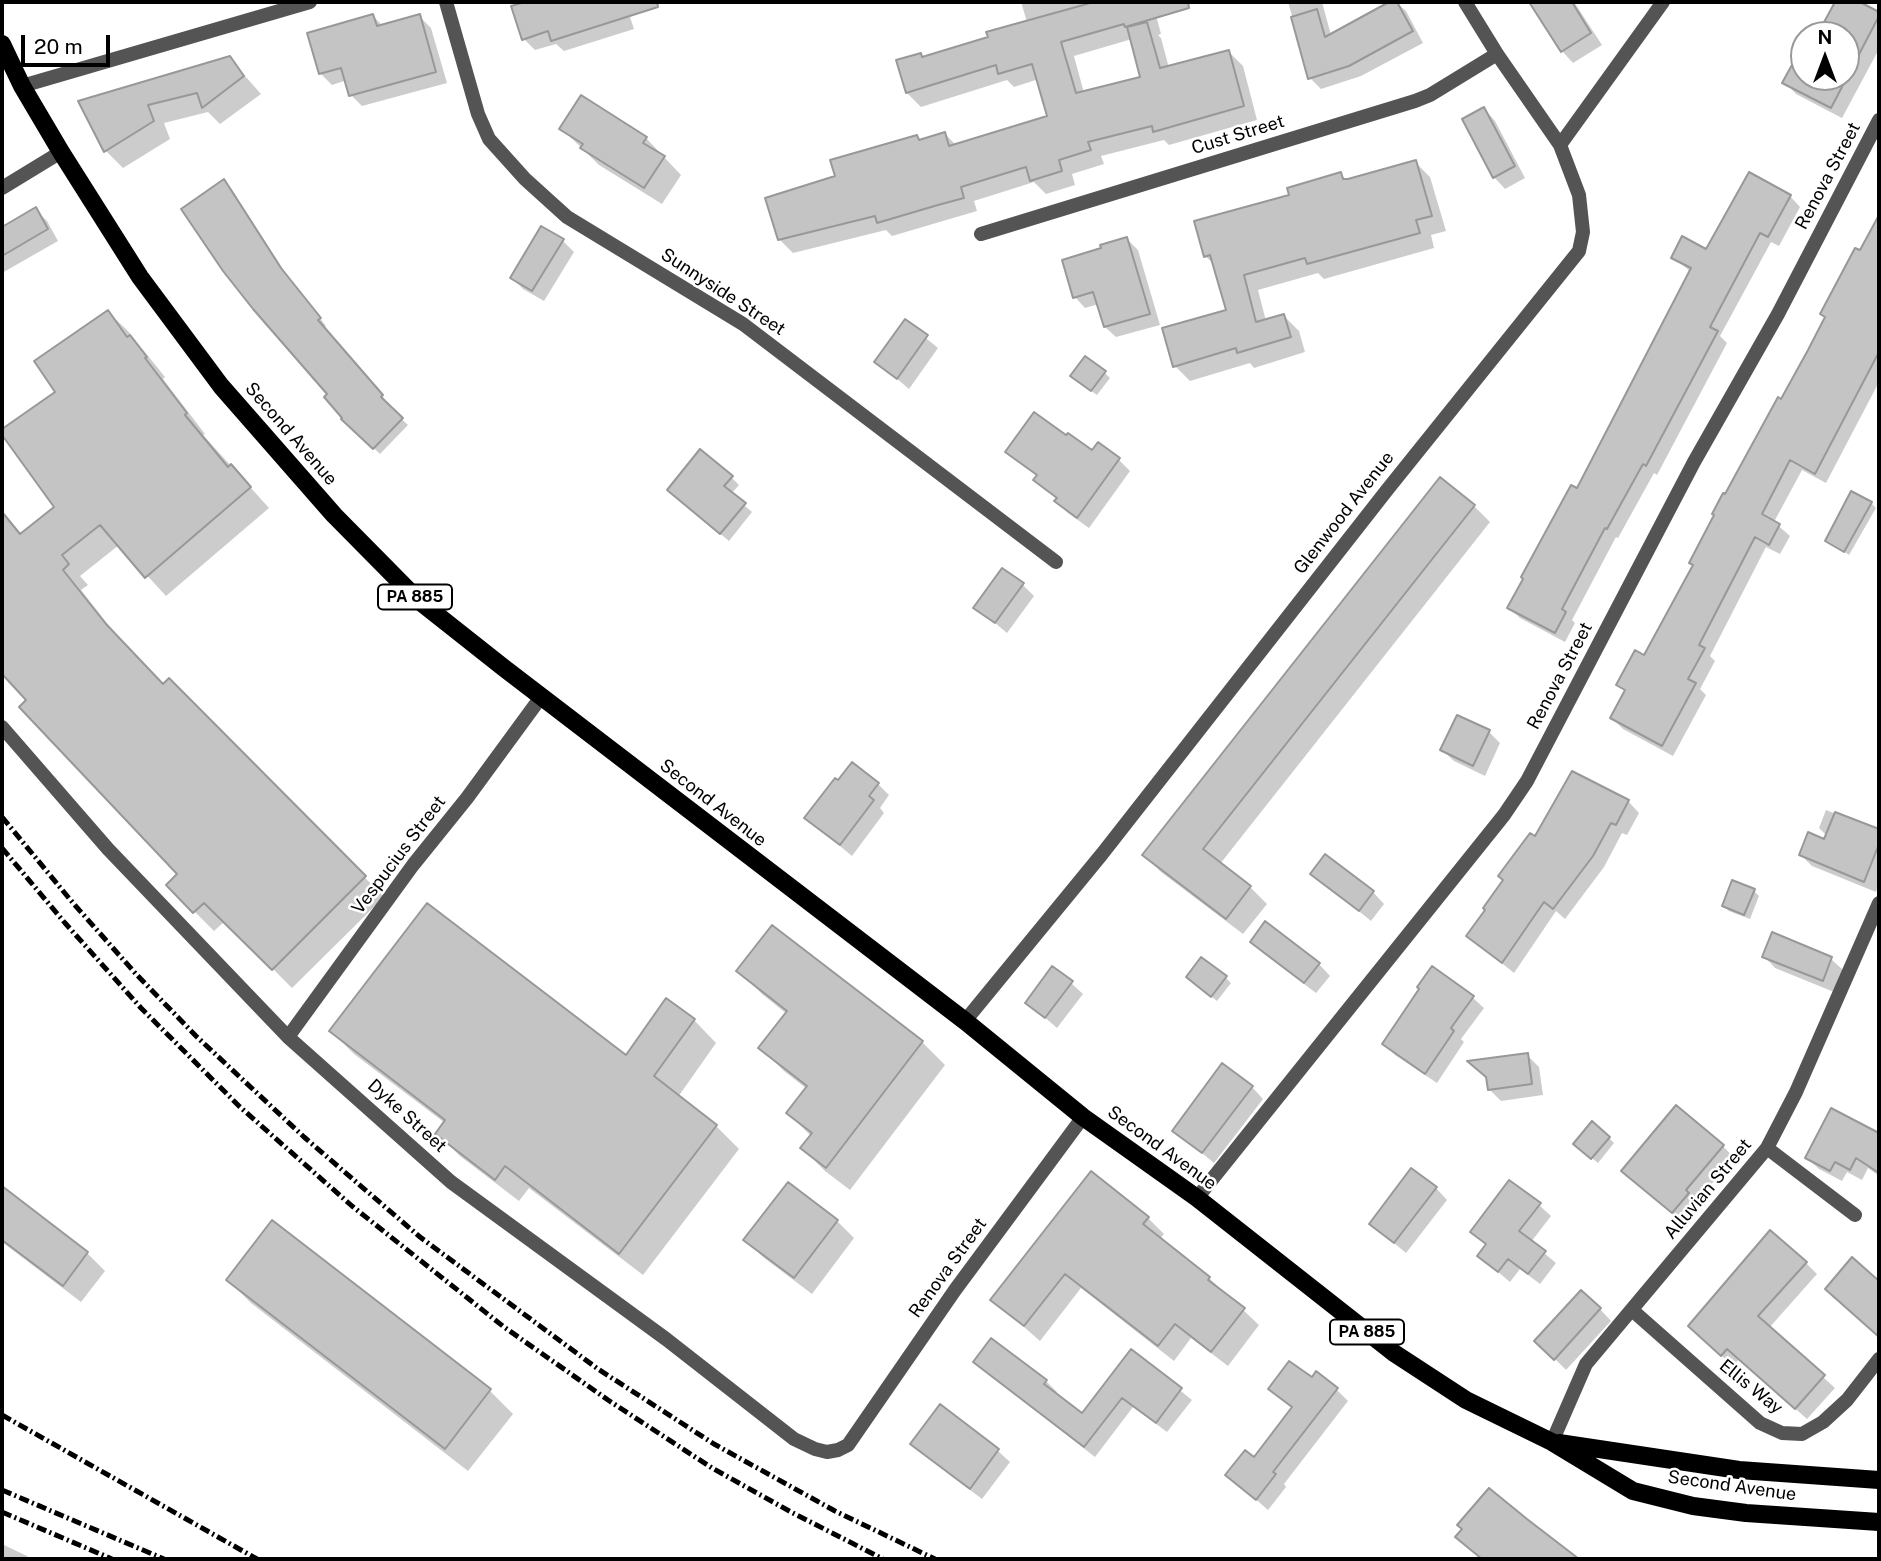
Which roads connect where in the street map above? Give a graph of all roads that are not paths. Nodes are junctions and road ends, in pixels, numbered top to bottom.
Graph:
1 (310, 2) edge
2 (446, 2) edge
3 (1465, 2) edge
4 (1663, 2) edge
5 (2, 44) edge
6 (1497, 54) junction
7 (22, 86) junction
8 (1879, 120) edge
9 (1560, 145) junction
10 (61, 152) junction
11 (2, 188) edge
12 (981, 234) dead end
13 (1056, 562) dead end
14 (541, 697) junction
15 (2, 727) edge
16 (1879, 903) edge
17 (965, 1021) junction
18 (288, 1037) junction
19 (1083, 1117) junction
20 (1767, 1148) junction
21 (1196, 1198) junction
22 (1855, 1215) dead end
23 (1632, 1310) junction
24 (1879, 1359) edge
25 (1552, 1442) junction
26 (848, 1445) joint
27 (1879, 1480) edge
28 (1879, 1522) edge

1 - 7 street
2 - 13 street, Sunnyside Street
3 - 6 street, Glenwood Avenue
4 - 9 street
5 - 7 main road, Second Avenue / PA 885
6 - 9 street, Glenwood Avenue
6 - 12 street, Cust Street
7 - 10 main road, Second Avenue / PA 885
8 - 21 street, Renova Street
9 - 17 street, Glenwood Avenue
10 - 11 street
10 - 14 main road, Second Avenue / PA 885
14 - 17 main road, Second Avenue / PA 885
14 - 18 street, Vespucius Street
15 - 18 street, Dyke Street
16 - 20 street, Alluvian Street
17 - 19 main road, Second Avenue / PA 885
18 - 26 street, Dyke Street
19 - 21 main road, Second Avenue / PA 885
19 - 26 street, Renova Street
20 - 22 street
20 - 23 street, Alluvian Street
21 - 25 main road, Second Avenue / PA 885
23 - 24 street, Ellis Way
23 - 25 street, Alluvian Street
25 - 27 main road, Second Avenue / PA 885
25 - 28 main road, Second Avenue / PA 885

